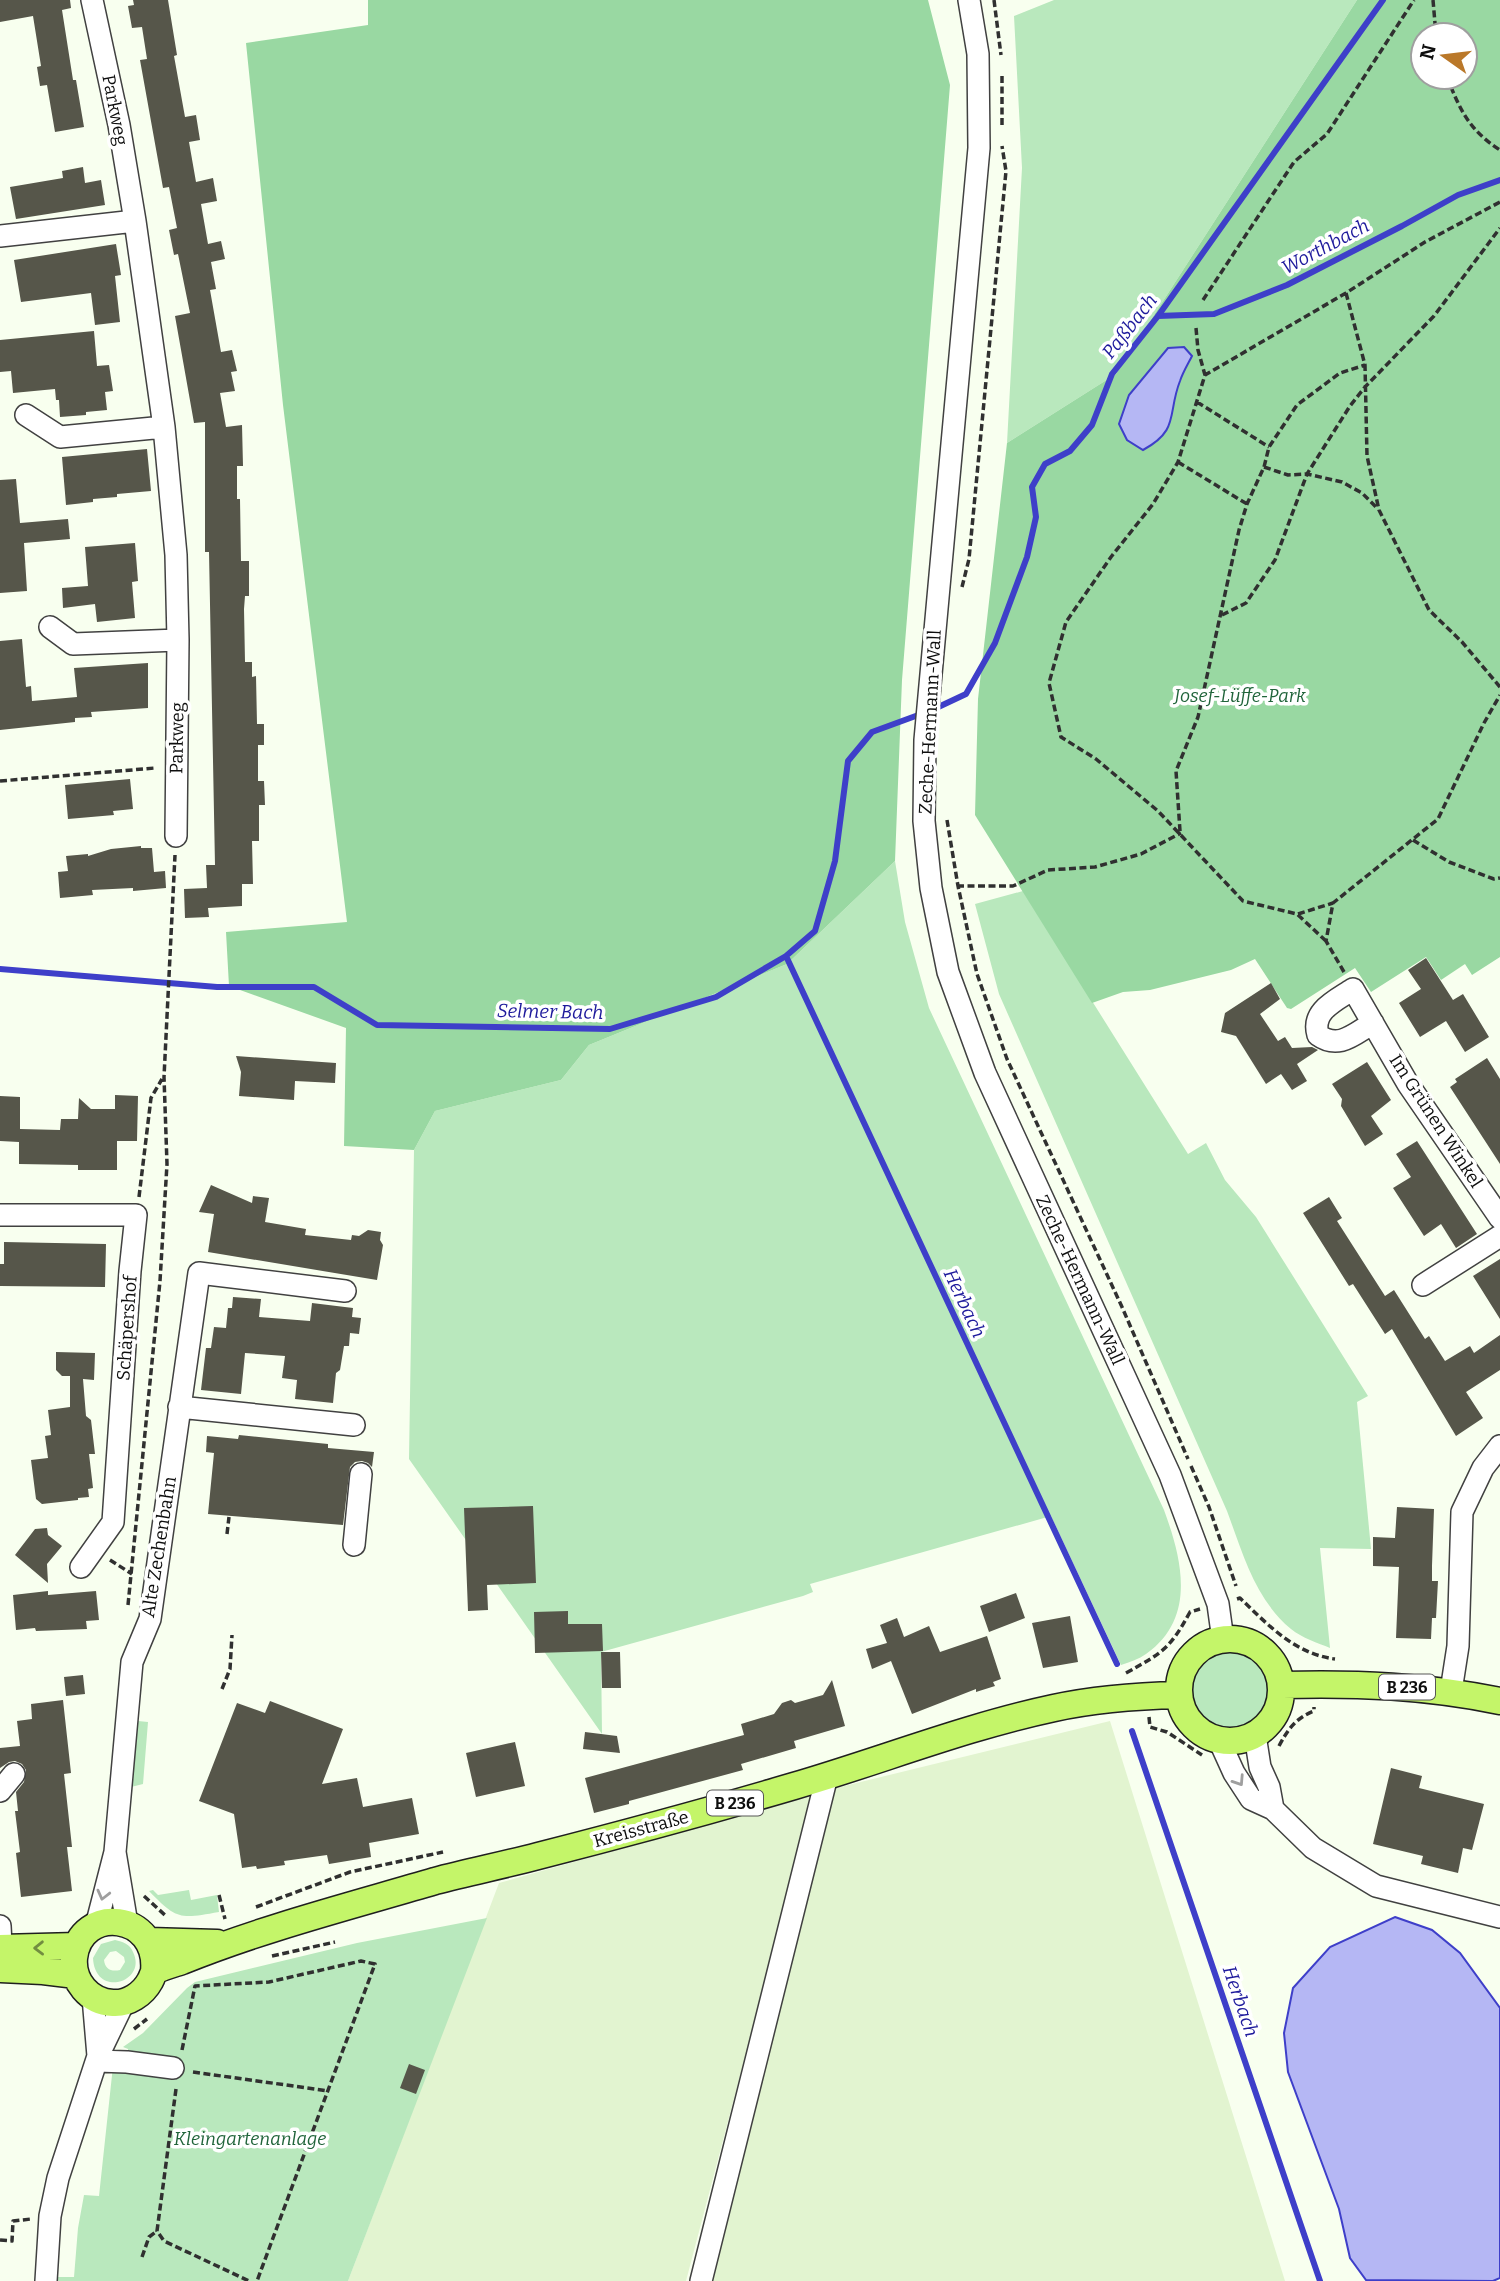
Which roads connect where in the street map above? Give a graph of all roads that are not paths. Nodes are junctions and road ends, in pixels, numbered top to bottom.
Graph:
1 (92, 0) edge
2 (969, 0) edge
3 (135, 221) junction
4 (0, 236) edge
5 (26, 415) dead end
6 (164, 427) junction
7 (50, 627) dead end
8 (178, 640) junction
9 (176, 836) road end
10 (1373, 1023) junction
11 (0, 1215) edge
12 (1500, 1217) edge
13 (1500, 1236) edge
14 (1423, 1285) dead end
15 (345, 1291) dead end
16 (179, 1407) junction
17 (354, 1425) dead end
18 (1500, 1446) edge
19 (361, 1474) dead end
20 (354, 1545) dead end
21 (81, 1567) dead end
22 (1223, 1640) junction
23 (1282, 1685) junction
24 (1451, 1691) junction
25 (1179, 1695) junction
26 (1500, 1701) edge
27 (1255, 1735) junction
28 (1219, 1740) junction
29 (14, 1774) dead end
30 (827, 1776) junction
31 (0, 1791) edge
32 (1273, 1809) junction
33 (115, 1852) junction
34 (1500, 1917) edge
35 (127, 1924) junction
36 (96, 1926) junction
37 (220, 1932) junction
38 (149, 1941) junction
39 (77, 1946) junction
40 (1, 1952) edge
41 (154, 1972) junction
42 (76, 1975) junction
43 (93, 1997) junction
44 (124, 2002) junction
45 (97, 2058) junction
46 (181, 2070) road end
47 (46, 2281) edge
48 (701, 2281) edge

1 - 3 street, Parkweg
2 - 22 street, Zeche-Hermann-Wall
3 - 4 street
3 - 6 street, Parkweg
5 - 6 street
6 - 8 street, Parkweg
7 - 8 street
8 - 9 street, Parkweg
10 - 10 street, Im Grünen Winkel
10 - 12 street, Im Grünen Winkel
11 - 21 street, Schäpershof
13 - 14 street
15 - 16 street, Alte Zechenbahn
16 - 17 street
16 - 33 street, Alte Zechenbahn
18 - 24 street
19 - 20 street
22 - 23 main road
22 - 25 main road
23 - 24 main road, B 236
23 - 27 main road
24 - 26 main road, B 236
25 - 28 main road
25 - 30 main road, Kreisstraße / B 236
27 - 28 main road
27 - 32 street
28 -> 32 street
29 - 31 street
30 - 37 main road, Kreisstraße / B 236
30 - 48 street
32 - 34 street
33 - 35 street, Alte Zechenbahn
33 -> 36 street, Alte Zechenbahn
35 - 36 main road
35 - 38 main road
36 - 39 main road
37 - 38 main road, Kreisstraße / B 236
37 - 41 main road, Kreisstraße
38 - 41 main road
39 -> 40 main road
39 - 42 main road
40 - 42 main road
41 - 44 main road, Kreisstraße
42 - 43 main road
43 - 44 main road
43 - 45 street
44 - 45 street
45 - 46 street
45 - 47 street

